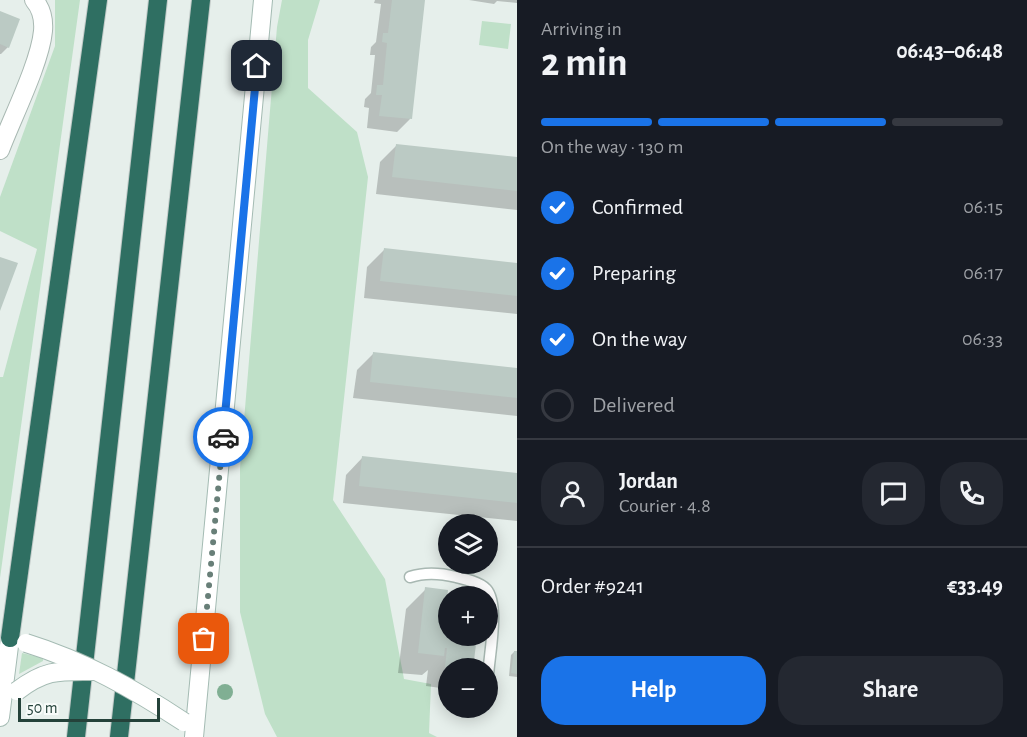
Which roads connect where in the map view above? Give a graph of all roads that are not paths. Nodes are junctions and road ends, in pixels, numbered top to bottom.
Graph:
1 (34, 0) edge
2 (98, 0) edge
3 (158, 0) edge
4 (201, 0) edge
5 (263, 0) edge
6 (0, 150) edge
7 (410, 577) dead end
8 (12, 639) edge
9 (489, 658) edge
10 (99, 671) junction
11 (0, 718) edge
12 (194, 732) edge
13 (76, 737) edge
14 (119, 737) edge

1 - 6 main road
2 - 8 highway
3 - 13 highway
4 - 14 highway
5 - 12 main road
7 - 9 lane
8 - 10 main road, bridge
8 - 11 main road
10 - 11 main road, bridge
10 - 12 main road, bridge

